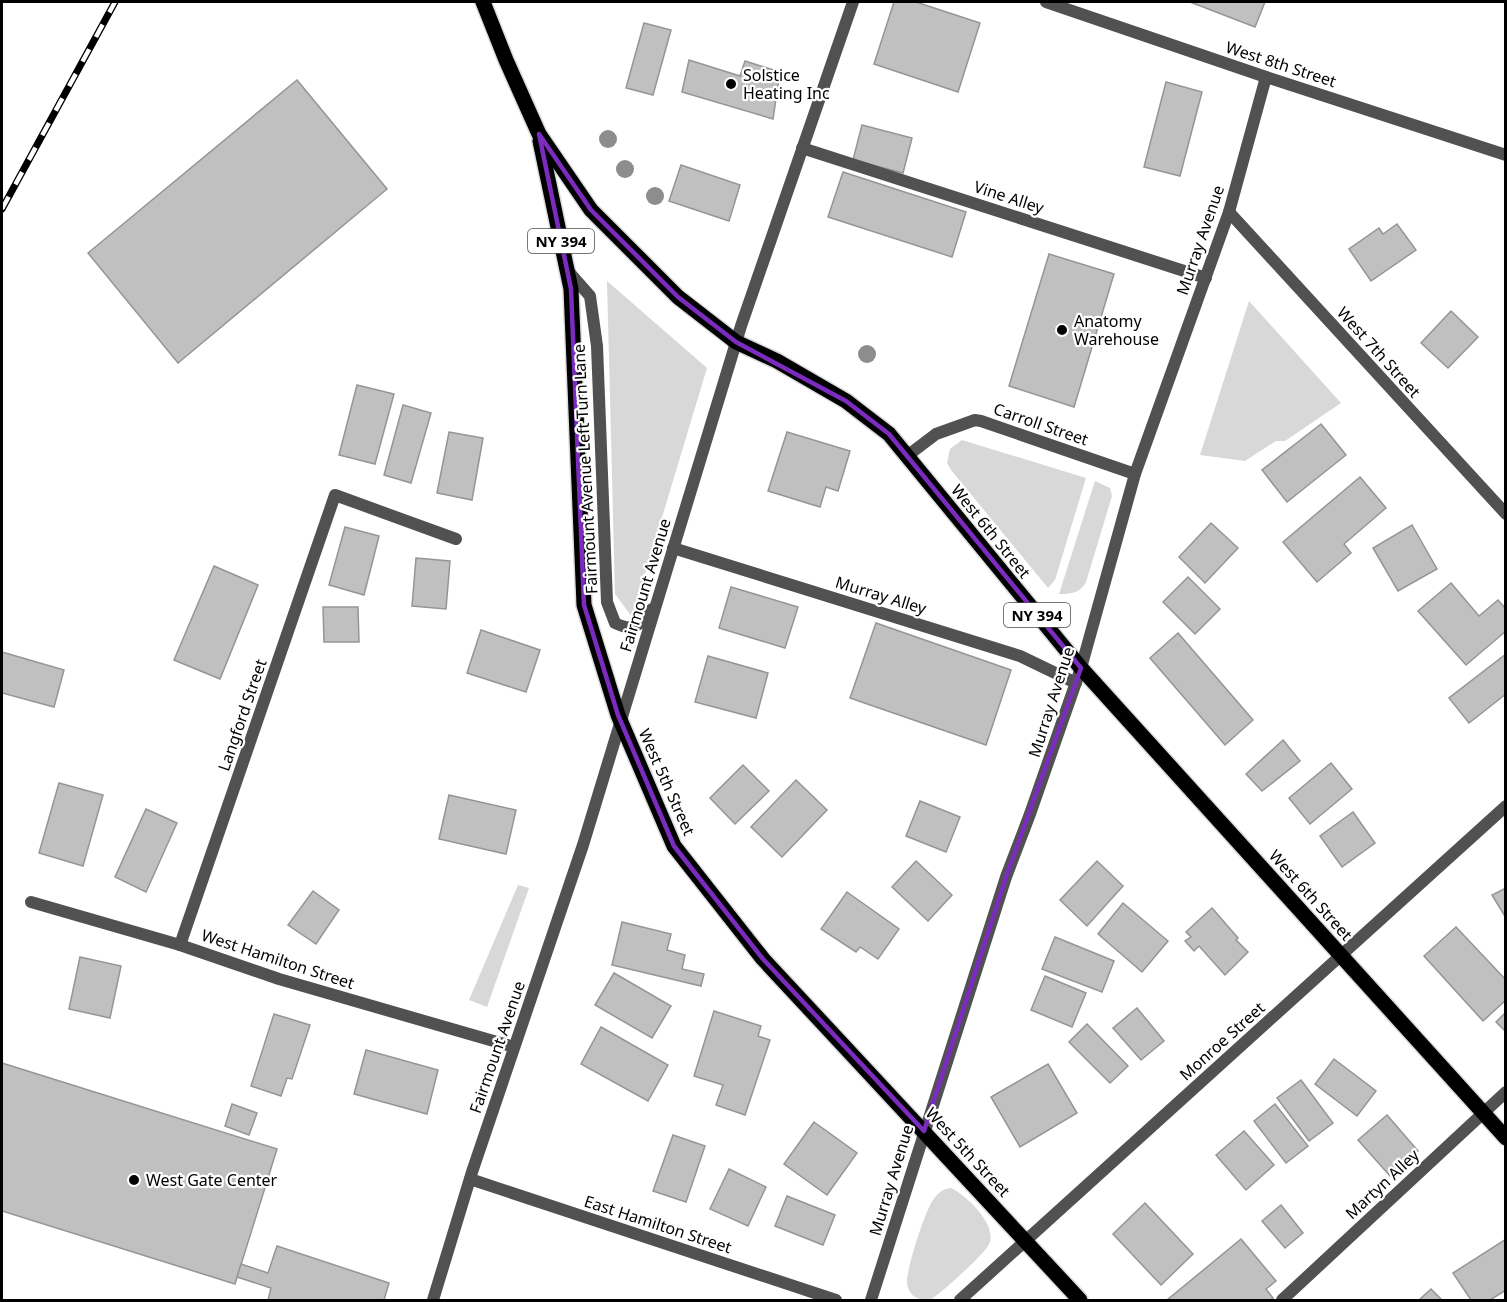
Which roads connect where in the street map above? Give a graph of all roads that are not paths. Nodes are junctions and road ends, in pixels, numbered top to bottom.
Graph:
1 (483, 2) edge
2 (853, 2) edge
3 (1046, 2) edge
4 (1266, 77) junction
5 (539, 134) junction
6 (802, 148) junction
7 (1506, 155) edge
8 (1229, 212) junction
9 (567, 270) junction
10 (1206, 278) junction
11 (736, 342) junction
12 (907, 456) junction
13 (1135, 474) junction
14 (1506, 514) edge
15 (456, 538) dead end
16 (673, 548) junction
17 (656, 606) junction
18 (1078, 676) junction
19 (621, 721) junction
20 (1506, 806) edge
21 (31, 902) dead end
22 (180, 945) junction
23 (1341, 955) junction
24 (514, 1047) junction
25 (1506, 1092) edge
26 (1482, 1113) junction
27 (924, 1131) junction
28 (1506, 1138) edge
29 (470, 1179) junction
30 (1026, 1241) junction
31 (433, 1300) edge
32 (836, 1300) edge
33 (871, 1300) edge
34 (960, 1300) edge
35 (1080, 1300) edge
36 (1282, 1300) edge

1 - 5 main road, West 6th Street / NY 394
2 - 6 street, Fairmount Avenue
3 - 4 street, West 8th Street
4 - 7 street, West 8th Street
4 - 8 street, Murray Avenue
5 - 9 main road, West 5th Street / NY 394
5 - 11 main road, West 6th Street / NY 394
6 - 10 street, Vine Alley
6 - 11 street, Fairmount Avenue
8 - 10 street, Murray Avenue
8 - 14 street, West 7th Street
9 - 17 street, Fairmount Avenue Left Turn Lane
9 - 19 main road, West 5th Street / NY 394
10 - 13 street, Murray Avenue
11 - 12 main road, West 6th Street / NY 394
11 - 16 street, Fairmount Avenue
12 - 13 street, Carroll Street
12 - 18 main road, West 6th Street / NY 394
13 - 18 street, Murray Avenue
15 - 22 street, Langford Street
16 - 17 street, Fairmount Avenue
16 - 18 street, Murray Alley
17 - 19 street, Fairmount Avenue
18 - 23 main road, West 6th Street / NY 394
18 - 27 street, Murray Avenue
19 - 24 street, Fairmount Avenue
19 - 27 main road, West 5th Street / NY 394
20 - 23 street, Monroe Street
21 - 22 street, West Hamilton Street
22 - 24 street, West Hamilton Street
23 - 26 main road, West 6th Street / NY 394
23 - 30 street, Monroe Street
24 - 29 street, Fairmount Avenue
25 - 26 street, Martyn Alley
26 - 28 main road, West 6th Street / NY 394
26 - 36 street, Martyn Alley
27 - 30 main road, West 5th Street / NY 394
27 - 33 street, Murray Avenue
29 - 31 street, Fairmount Avenue
29 - 32 street, East Hamilton Street
30 - 34 street, Monroe Street
30 - 35 main road, West 5th Street / NY 394

